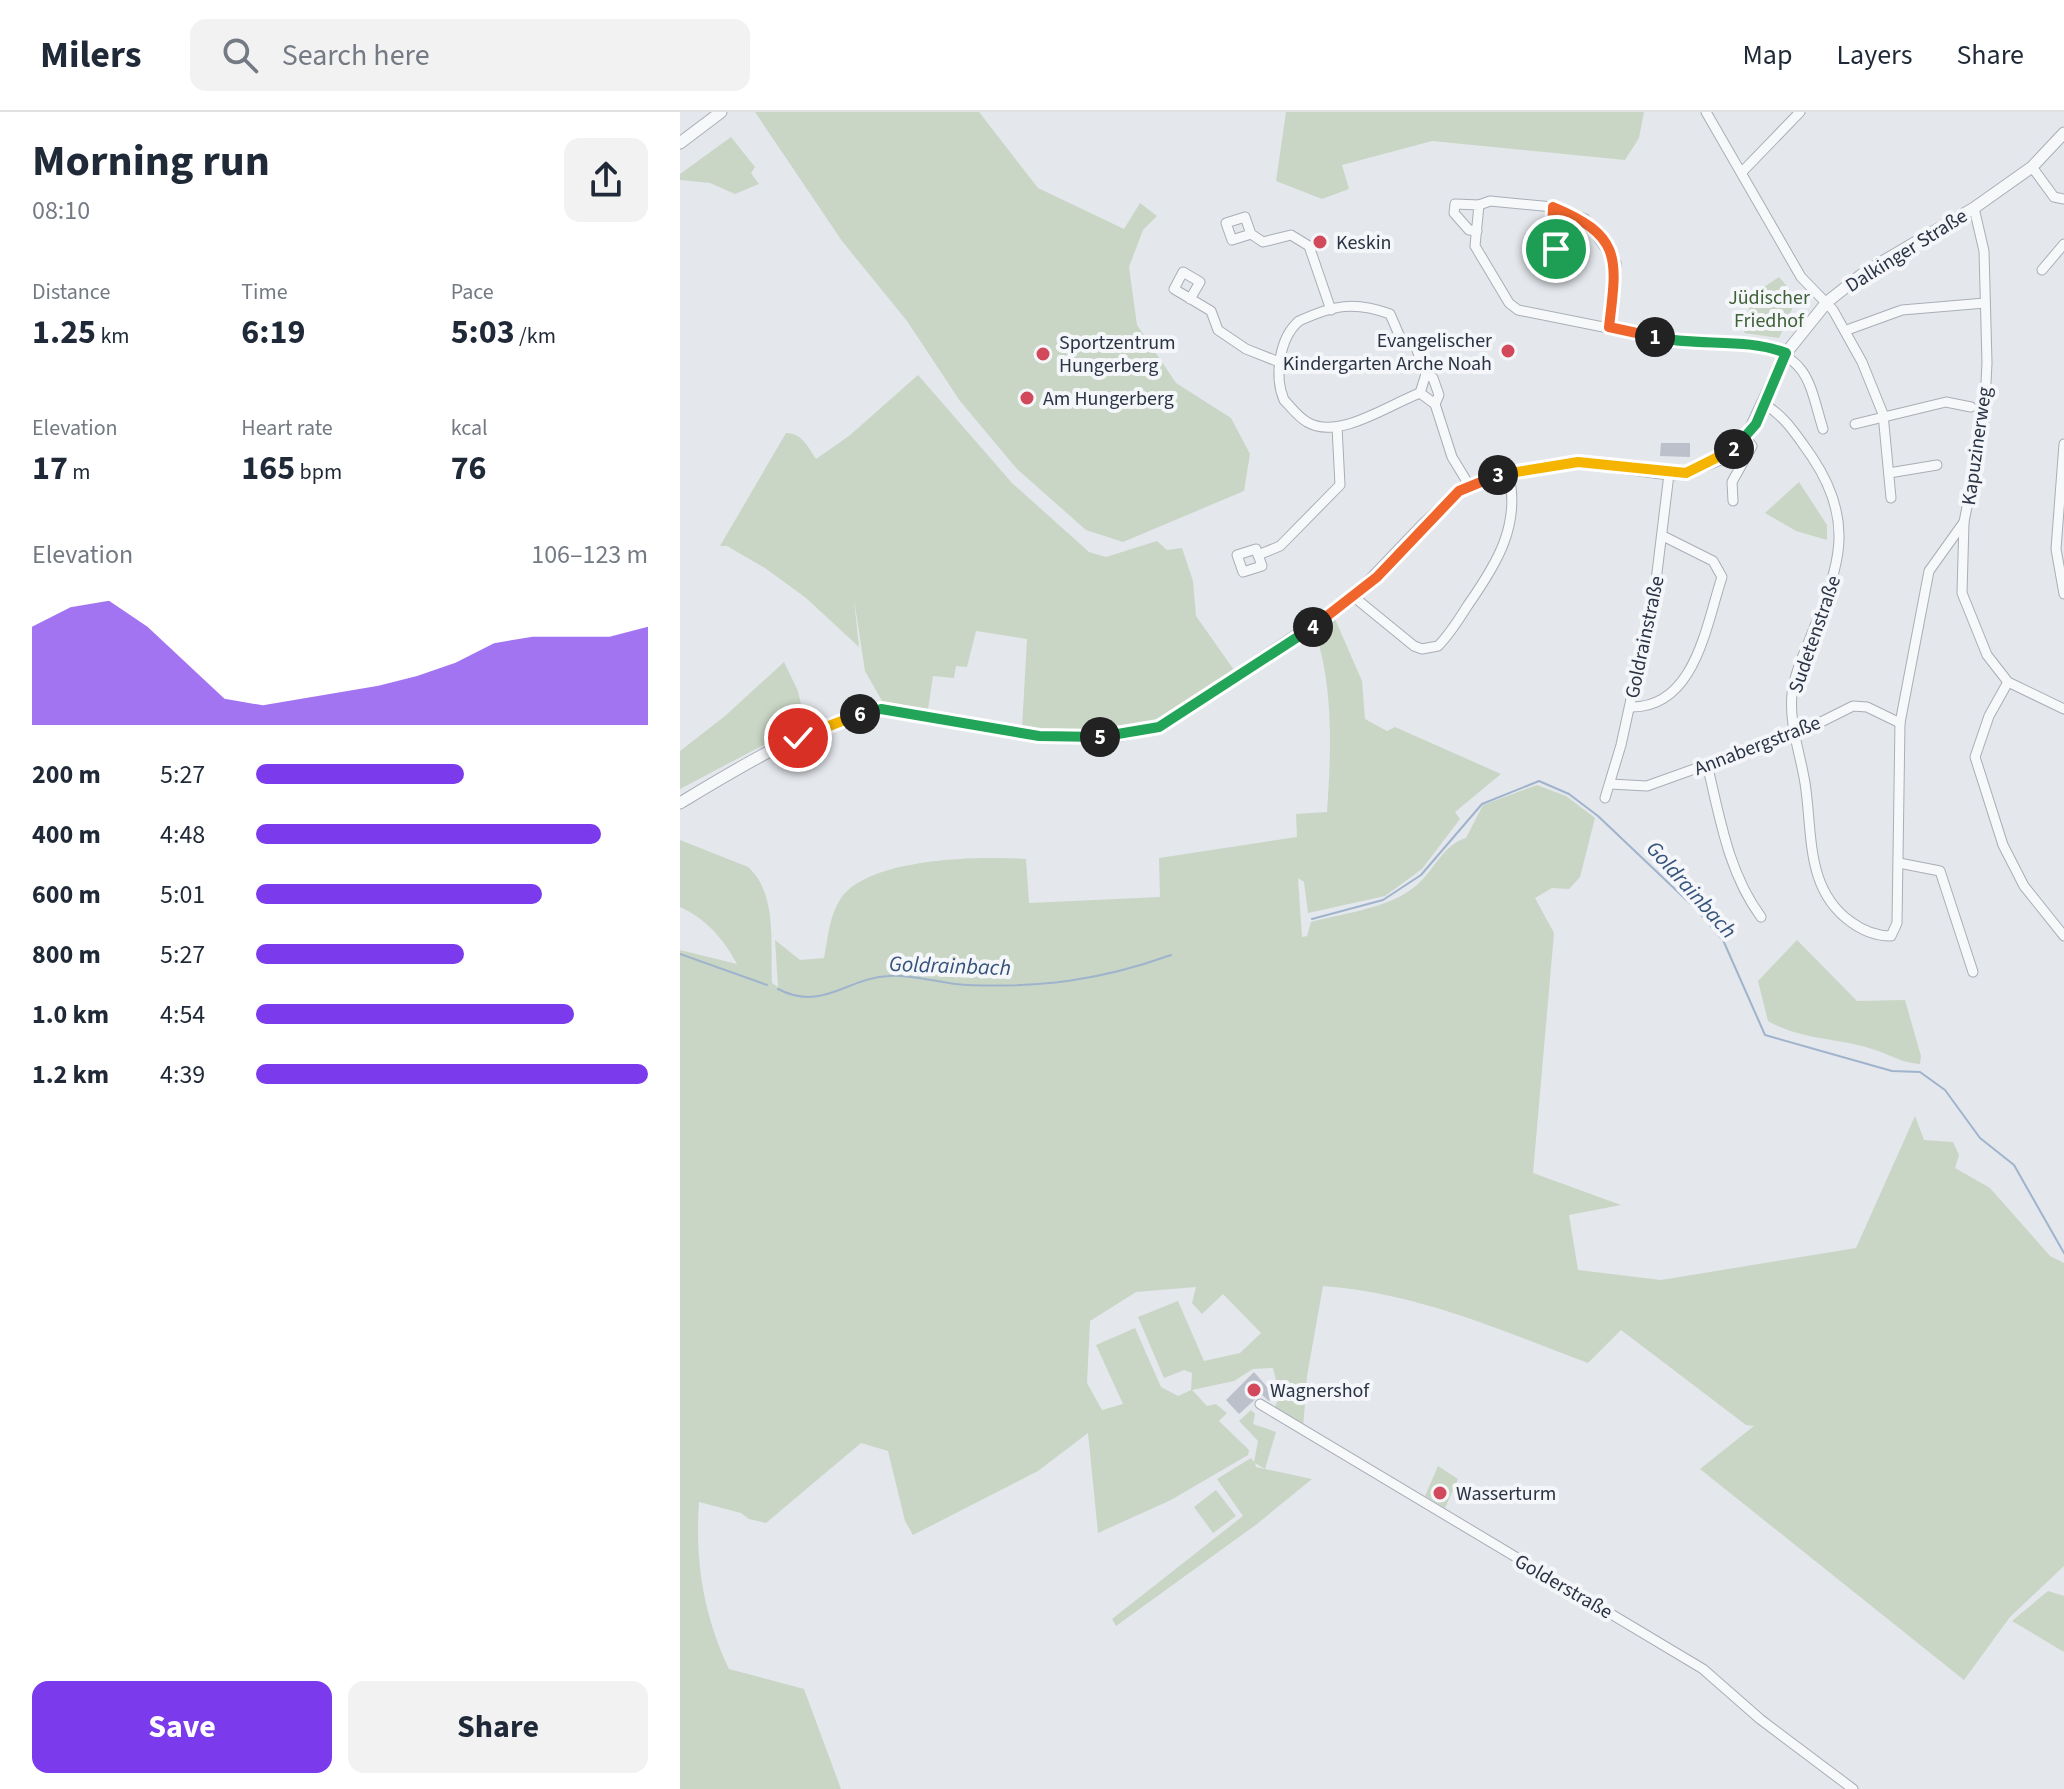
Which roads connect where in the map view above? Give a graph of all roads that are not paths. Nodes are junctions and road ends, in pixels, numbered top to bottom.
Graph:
1 (721, 112) edge
2 (1706, 112) edge
3 (1800, 112) edge
4 (2064, 133) edge
5 (680, 143) edge
6 (2032, 167) junction
7 (1742, 172) junction
8 (2064, 199) edge
9 (1479, 205) junction
10 (1553, 207) junction
11 (1974, 208) junction
12 (1477, 231) junction
13 (1251, 234) dead end
14 (2064, 244) edge
15 (1566, 264) dead end
16 (2042, 270) dead end
17 (1190, 299) dead end
18 (1827, 302) junction
19 (1985, 303) junction
20 (1331, 310) junction
21 (1609, 327) junction
22 (1847, 330) junction
23 (1786, 353) junction
24 (1279, 362) junction
25 (1426, 374) junction
26 (1420, 393) junction
27 (1435, 404) junction
28 (1764, 404) junction
29 (1971, 407) dead end
30 (1883, 414) junction
31 (1855, 424) dead end
32 (1337, 427) junction
33 (1823, 429) dead end
34 (1746, 438) junction
35 (2064, 444) edge
36 (1937, 465) dead end
37 (1508, 472) junction
38 (1889, 473) junction
39 (1669, 474) junction
40 (1469, 485) junction
41 (1891, 498) dead end
42 (1733, 501) dead end
43 (1964, 522) junction
44 (1663, 536) junction
45 (1258, 555) dead end
46 (2064, 594) edge
47 (1354, 597) junction
48 (2008, 682) junction
49 (1630, 707) junction
50 (2064, 709) edge
51 (1900, 723) junction
52 (1794, 733) junction
53 (1707, 764) junction
54 (1610, 784) junction
55 (1605, 798) dead end
56 (680, 803) edge
57 (1899, 863) junction
58 (1761, 917) dead end
59 (1894, 932) joint
60 (2064, 936) edge
61 (1973, 972) dead end
62 (1260, 1404) dead end
63 (1853, 1789) edge

1 - 5 street
2 - 7 street
3 - 7 street
4 - 6 street, Dalkinger Straße
6 - 8 street
6 - 11 street, Dalkinger Straße
7 - 18 street
9 - 10 street
9 - 12 street
9 - 12 street
10 - 15 street
10 - 21 street
11 - 18 street, Dalkinger Straße
11 - 19 street, Kapuzinerweg
12 - 21 street
13 - 20 street
14 - 16 street
17 - 24 street
18 - 22 street
18 - 23 street, Dalkinger Straße
19 - 22 street
19 - 43 street, Kapuzinerweg
20 - 24 street
20 - 25 street
21 - 23 street
22 - 30 street
23 - 28 street, Dalkinger Straße
23 - 33 street
24 - 32 street
25 - 26 street
25 - 27 street
26 - 27 street
26 - 32 street
27 - 40 street
28 - 34 street, Dalkinger Straße
28 - 52 street, Sudetenstraße
29 - 30 street
30 - 31 street
30 - 38 street
32 - 45 street
34 - 39 street, Dalkinger Straße
34 - 42 street
35 - 46 street
36 - 38 street
37 - 39 street, Dalkinger Straße
37 - 40 street, Dalkinger Straße
37 - 47 street
38 - 41 street
39 - 44 street, Goldrainstraße
40 - 47 street, Dalkinger Straße
43 - 48 street
43 - 51 street, Kapuzinerweg
44 - 49 street, Goldrainstraße
44 - 49 street
47 - 56 street, Dalkinger Straße
48 - 50 street
48 - 60 street
49 - 54 street, Goldrainstraße
51 - 52 street, Annabergstraße
51 - 57 street, Kapuzinerweg
52 - 53 street, Annabergstraße
52 - 59 street, Sudetenstraße
53 - 54 street, Annabergstraße
53 - 58 street
54 - 55 street, Goldrainstraße
57 - 59 street, Kapuzinerweg
57 - 61 street
62 - 63 street, Golderstraße

